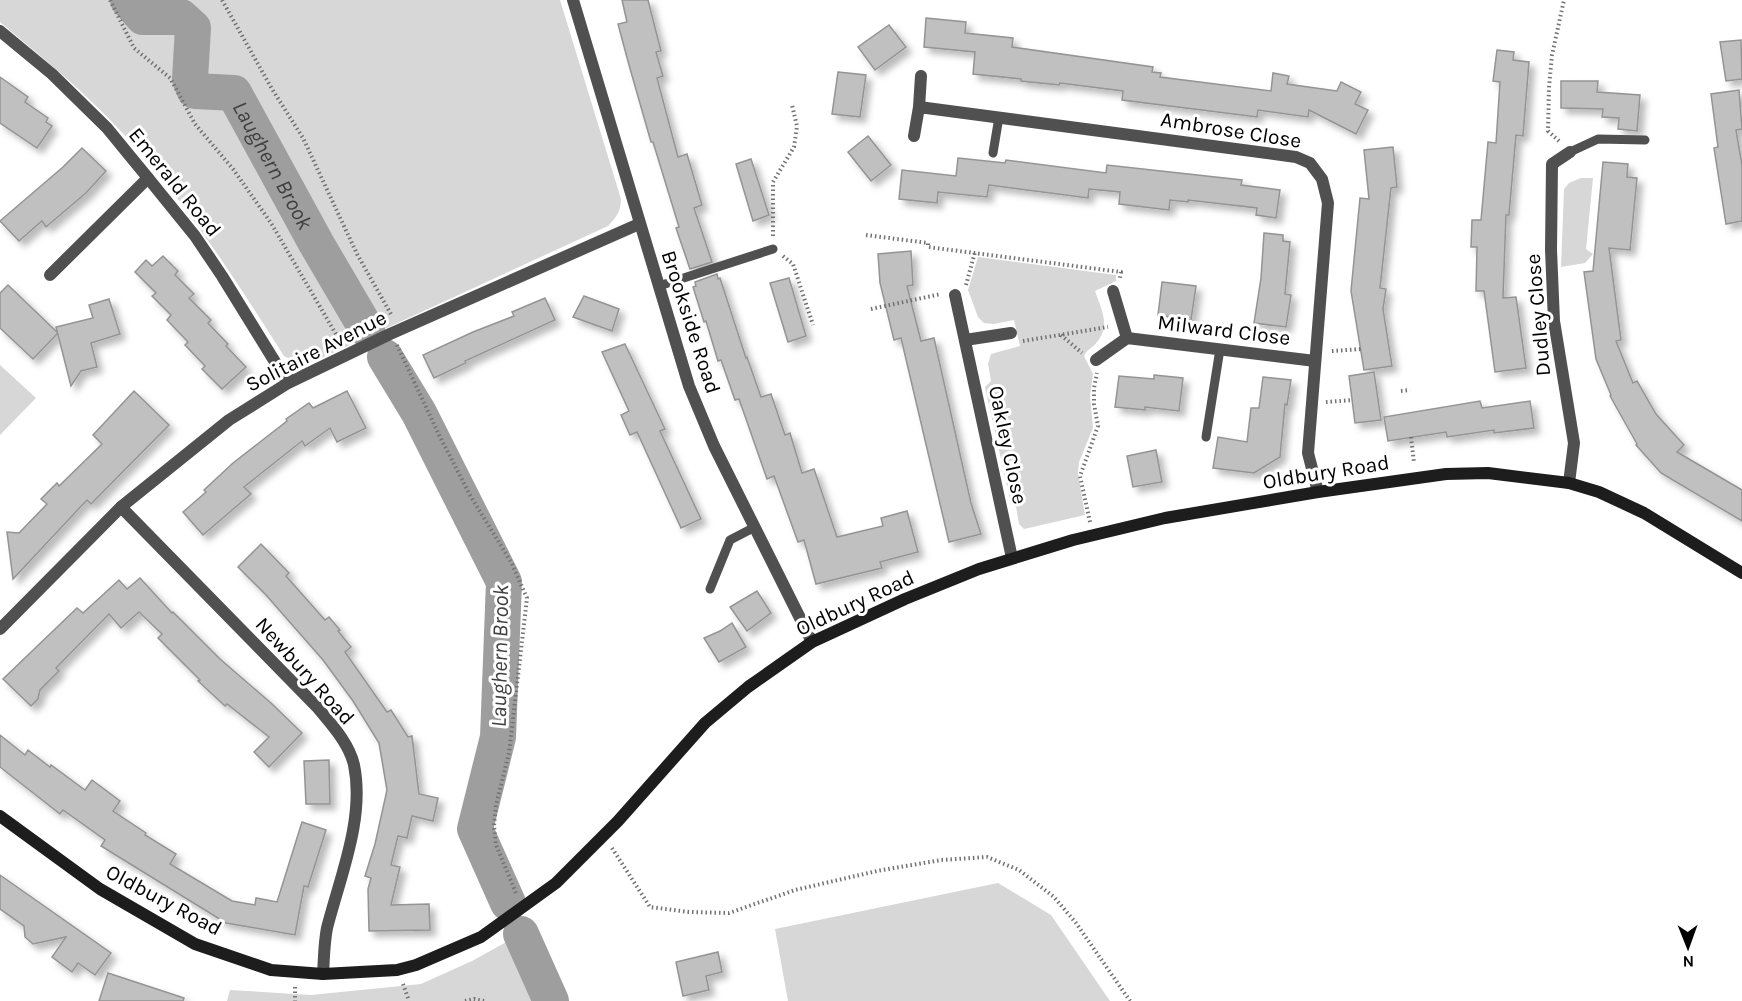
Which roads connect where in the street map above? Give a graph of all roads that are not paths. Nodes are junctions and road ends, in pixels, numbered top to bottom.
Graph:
1 (573, 0) edge
2 (0, 31) edge
3 (921, 76) dead end
4 (919, 107) junction
5 (999, 117) junction
6 (914, 136) dead end
7 (1645, 140) dead end
8 (1570, 152) joint
9 (993, 153) dead end
10 (148, 178) junction
11 (639, 224) junction
12 (772, 249) road end
13 (50, 275) dead end
14 (658, 286) junction
15 (1113, 291) road end
16 (955, 292) road end
17 (1011, 333) road end
18 (1127, 338) junction
19 (965, 340) junction
20 (1220, 349) junction
21 (1315, 357) junction
22 (1094, 363) road end
23 (288, 383) junction
24 (1206, 437) dead end
25 (1569, 483) junction
26 (1318, 492) junction
27 (121, 507) junction
28 (754, 527) junction
29 (1012, 558) junction
30 (1742, 573) edge
31 (710, 589) dead end
32 (0, 629) edge
33 (812, 642) junction
34 (0, 816) edge
35 (322, 974) junction

1 - 11 street, Brookside Road
2 - 10 street, Emerald Road
3 - 4 street
4 - 5 street, Ambrose Close
4 - 6 street
5 - 9 lane
5 - 21 street, Ambrose Close
7 - 8 lane
8 - 25 street, Dudley Close
10 - 13 street
10 - 23 street, Emerald Road
11 - 14 street, Brookside Road
11 - 23 street, Solitaire Avenue
12 - 14 lane
14 - 28 street, Brookside Road
15 - 18 street, Milward Close
16 - 19 street, Oakley Close
17 - 19 street
18 - 20 street, Milward Close
18 - 22 street, Milward Close
19 - 29 street, Oakley Close
20 - 21 street, Milward Close
20 - 24 lane
21 - 26 street, Ambrose Close
23 - 27 street, Solitaire Avenue
25 - 26 street, Oldbury Road
25 - 30 street, Oldbury Road
26 - 29 street, Oldbury Road
27 - 32 street, Solitaire Avenue
27 - 35 street, Newbury Road
28 - 31 lane
28 - 33 street, Brookside Road
29 - 33 street, Oldbury Road
33 - 35 street, Oldbury Road
34 - 35 street, Oldbury Road

